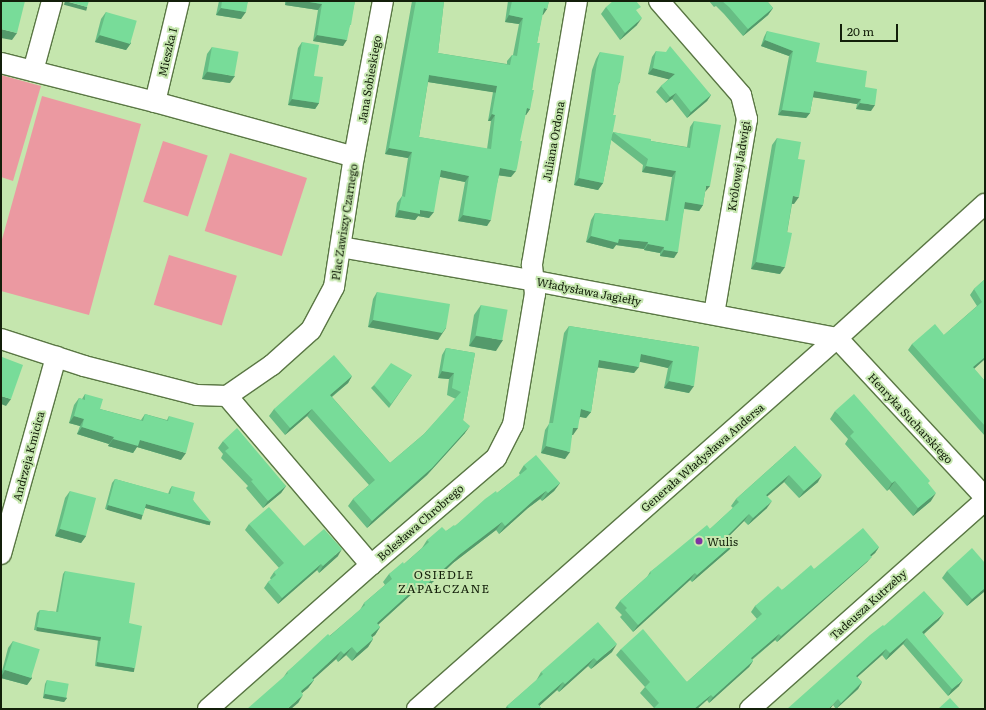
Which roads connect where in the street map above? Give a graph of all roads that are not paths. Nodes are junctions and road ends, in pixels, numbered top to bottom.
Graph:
1 (52, 1) edge
2 (179, 1) edge
3 (383, 1) edge
4 (577, 1) edge
5 (659, 1) edge
6 (1, 63) edge
7 (33, 70) junction
8 (155, 102) junction
9 (354, 157) junction
10 (985, 204) edge
11 (340, 247) junction
12 (535, 281) junction
13 (714, 314) junction
14 (837, 338) junction
15 (1, 339) edge
16 (56, 357) junction
17 (227, 396) junction
18 (985, 499) edge
19 (1, 554) edge
20 (371, 565) junction
21 (208, 709) edge
22 (417, 709) edge
23 (750, 709) edge

1 - 7 street
2 - 8 street, Mieszka I
3 - 9 street, Jana Sobieskiego
4 - 12 street, Juliana Ordona
5 - 13 street, Królowej Jadwigi
6 - 7 street, Plac Zawiszy Czarnego
7 - 8 street, Plac Zawiszy Czarnego
8 - 9 street, Plac Zawiszy Czarnego
9 - 11 street, Plac Zawiszy Czarnego
10 - 14 street, Generała Władysława Andersa
11 - 12 street, Władysława Jagiełły
11 - 17 street, Plac Zawiszy Czarnego
12 - 13 street, Władysława Jagiełły
12 - 20 street, Bolesława Chrobrego
13 - 14 street, Władysława Jagiełły
14 - 18 street, Henryka Sucharskiego
14 - 22 street, Generała Władysława Andersa
15 - 16 street
16 - 17 street
16 - 19 street, Andrzeja Kmicica
17 - 20 street
18 - 23 street, Tadeusza Kutrzeby
20 - 21 street, Bolesława Chrobrego

